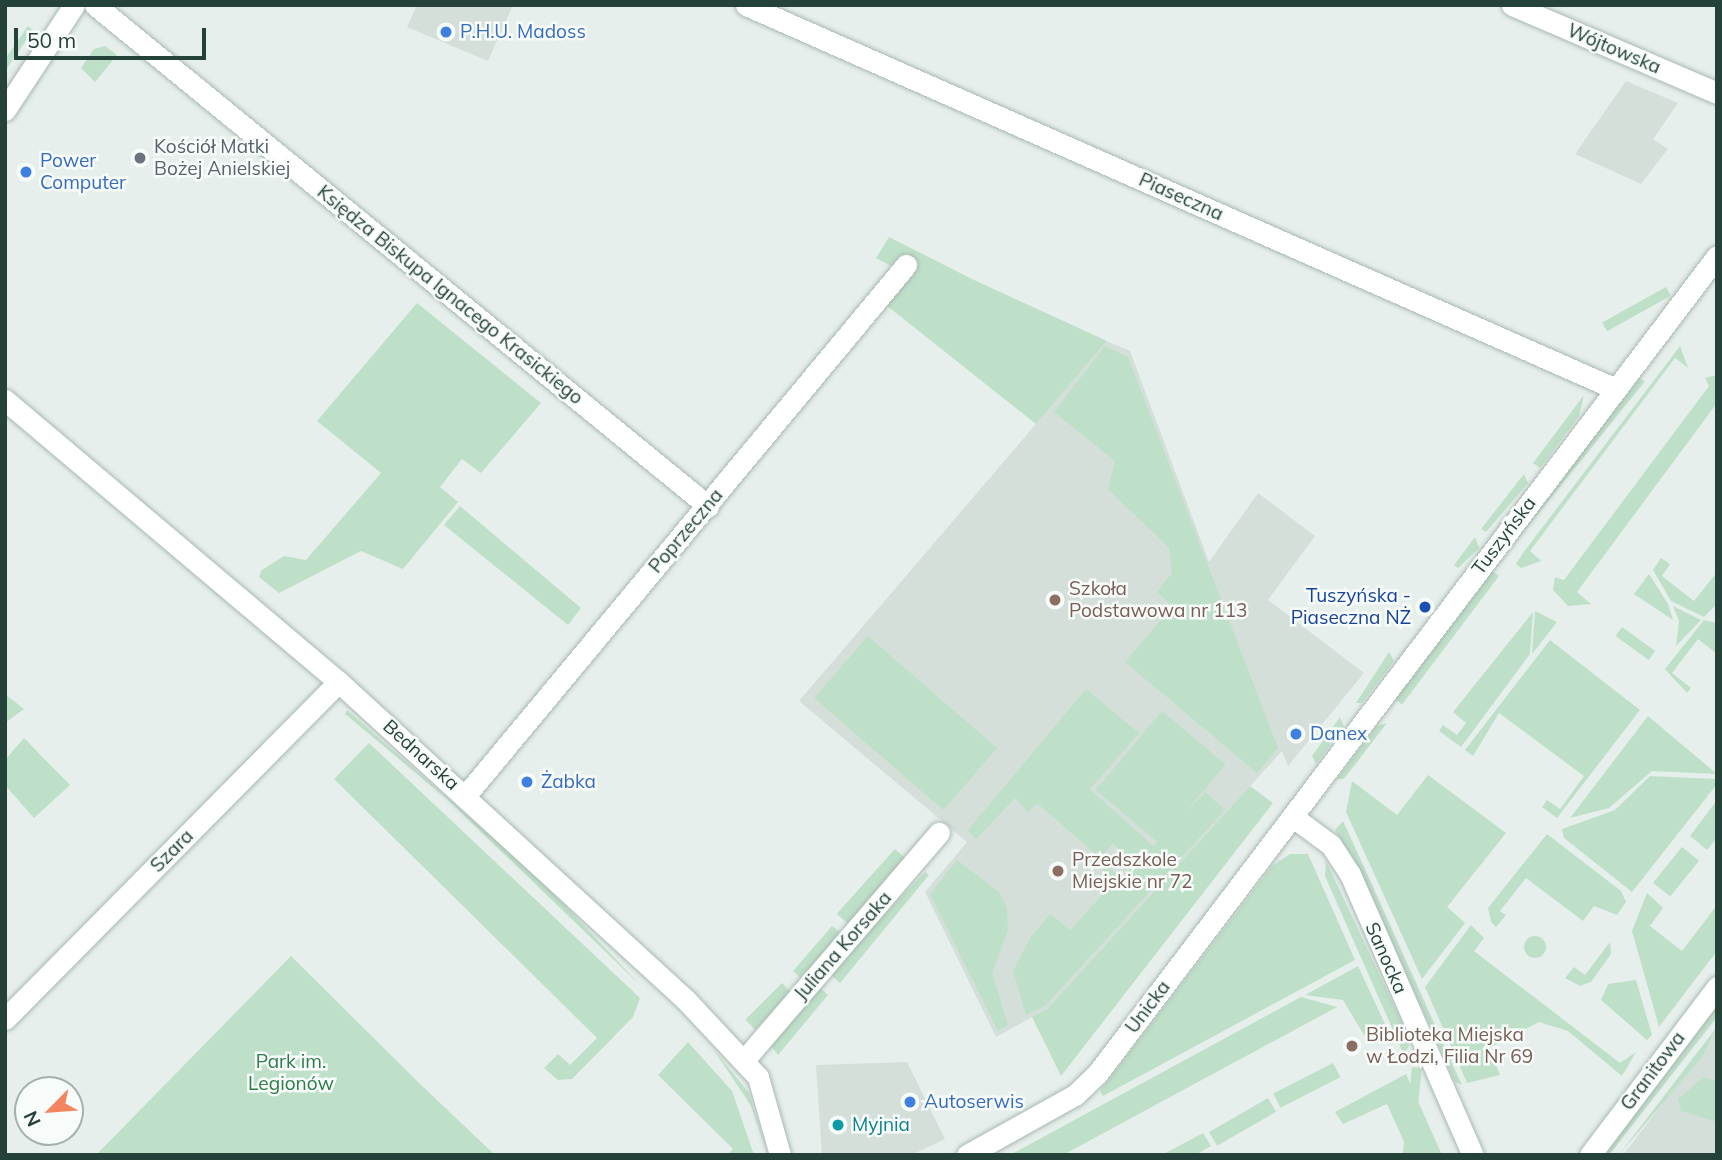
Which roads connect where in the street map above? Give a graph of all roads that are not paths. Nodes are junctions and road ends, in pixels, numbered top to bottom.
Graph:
1 (74, 5) edge
2 (95, 5) edge
3 (746, 5) edge
4 (1512, 5) edge
5 (1717, 93) edge
6 (5, 110) edge
7 (1717, 256) edge
8 (906, 265) dead end
9 (1616, 389) junction
10 (5, 400) edge
11 (708, 506) junction
12 (339, 682) junction
13 (466, 795) junction
14 (1293, 817) junction
15 (939, 833) dead end
16 (1717, 987) edge
17 (5, 1019) edge
18 (745, 1059) junction
19 (780, 1155) edge
20 (967, 1155) edge
21 (1473, 1155) edge
22 (1590, 1155) edge

1 - 6 street
2 - 11 street, Księdza Biskupa Ignacego Krasickiego
3 - 9 street, Piaseczna
4 - 5 street, Wójtowska
7 - 9 street, Tuszyńska
8 - 11 street, Poprzeczna
9 - 14 street, Tuszyńska
10 - 12 street, Bednarska
11 - 13 street, Poprzeczna
12 - 13 street, Bednarska
12 - 17 street, Szara
13 - 18 street, Bednarska
14 - 20 street, Unicka
14 - 21 street, Sanocka
15 - 18 street, Juliana Korsaka
16 - 22 street, Granitowa
18 - 19 street, Bednarska

